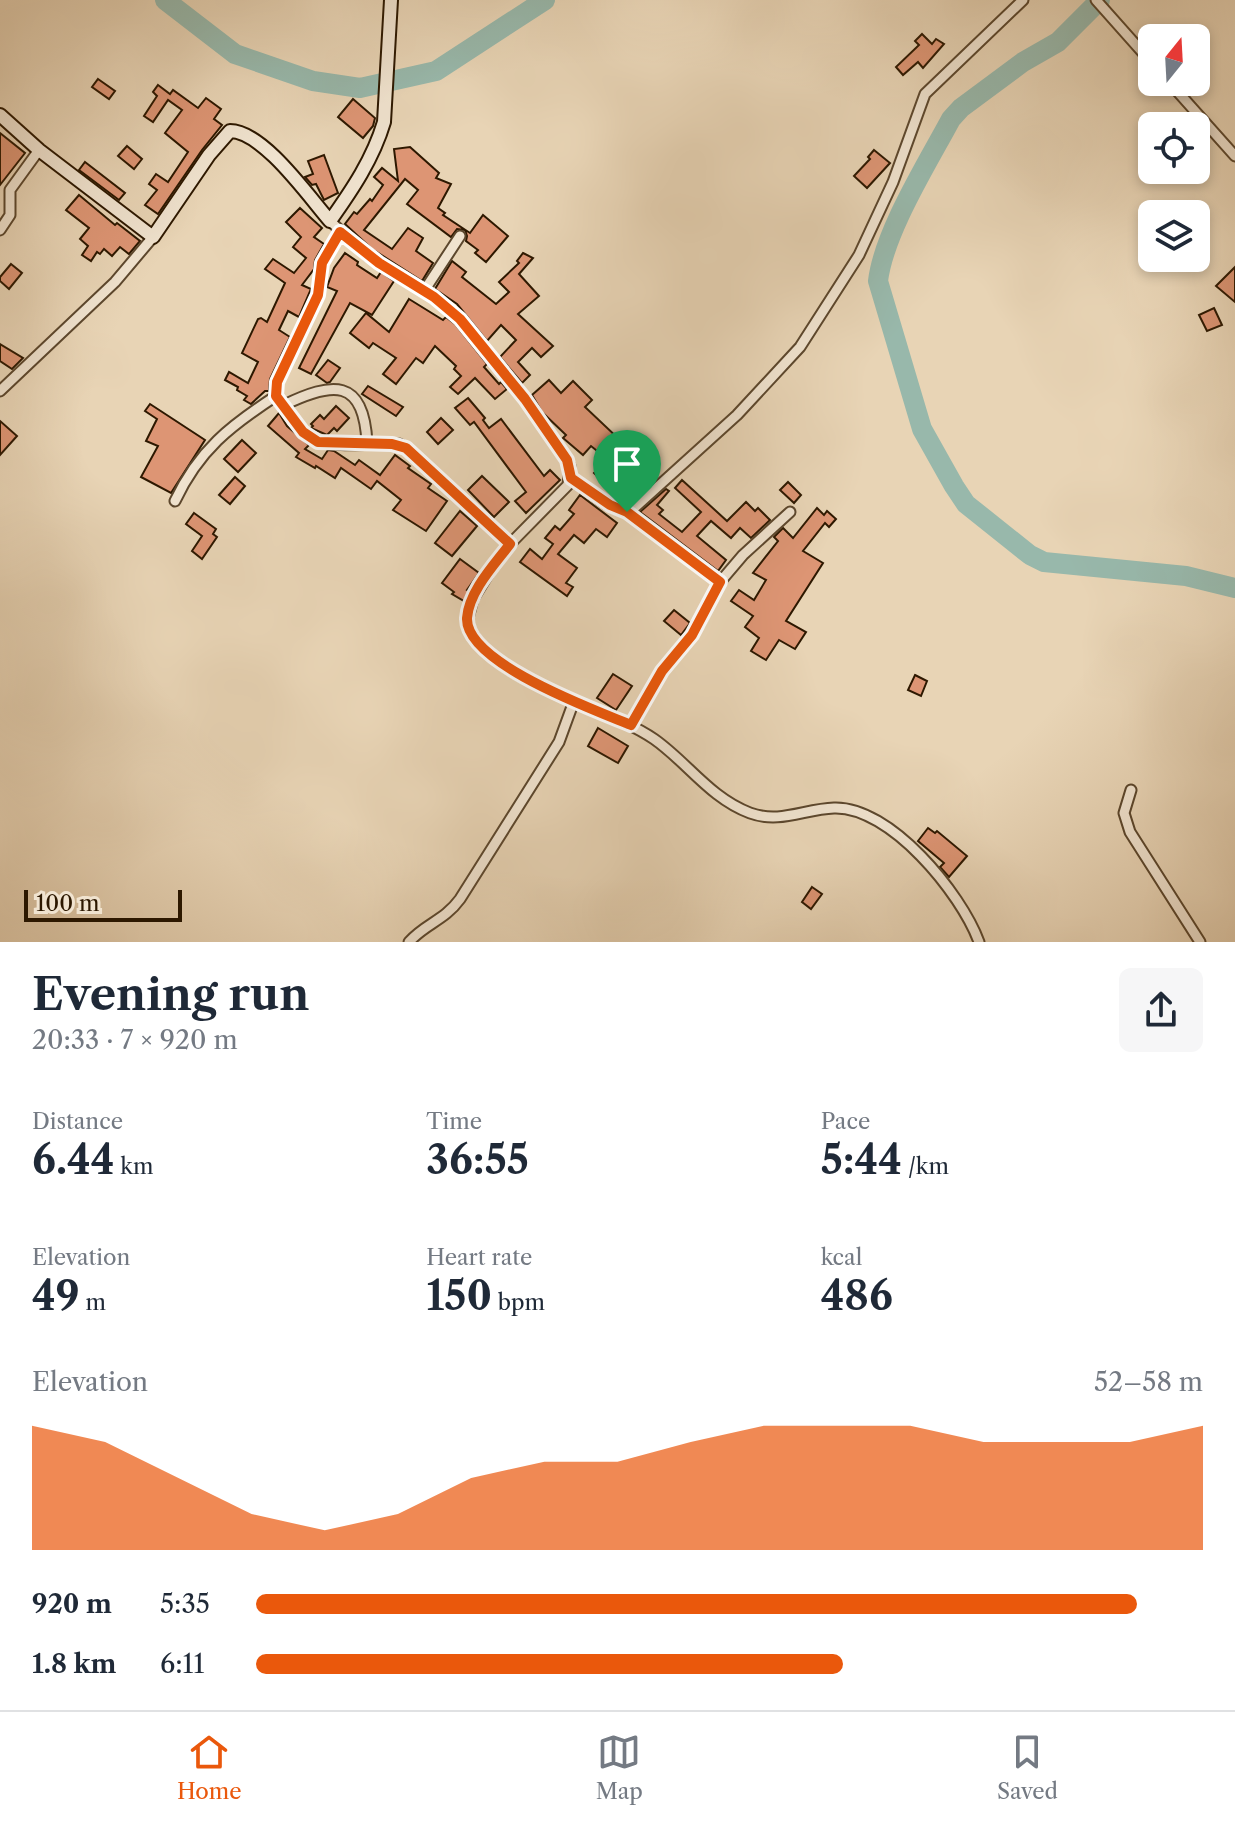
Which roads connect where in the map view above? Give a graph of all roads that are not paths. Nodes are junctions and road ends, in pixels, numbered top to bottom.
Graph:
1 (391, 0) edge
2 (1023, 0) edge
3 (1096, 0) edge
4 (1138, 47) edge
5 (1181, 96) edge
6 (0, 115) edge
7 (39, 150) junction
8 (1235, 156) edge
9 (330, 221) junction
10 (0, 230) edge
11 (340, 232) junction
12 (460, 236) dead end
13 (153, 237) junction
14 (424, 291) junction
15 (0, 391) edge
16 (276, 396) junction
17 (284, 405) junction
18 (367, 443) junction
19 (571, 478) junction
20 (175, 501) dead end
21 (627, 512) junction
22 (790, 512) dead end
23 (510, 544) junction
24 (720, 582) junction
25 (574, 701) junction
26 (631, 725) junction
27 (1131, 790) dead end
28 (409, 942) edge
29 (979, 942) edge
30 (1200, 942) edge

1 - 9 street
2 - 21 street
3 - 4 street
5 - 8 street
6 - 7 street
7 - 10 street
7 - 13 street
9 - 11 street
9 - 13 street
11 - 14 street
11 - 16 street
12 - 14 street
13 - 15 street
14 - 19 street
16 - 17 street
16 - 20 street
17 - 18 street
17 - 18 street
18 - 23 street
19 - 21 street
19 - 23 street
21 - 24 street
22 - 24 street
23 - 25 street
24 - 26 street
25 - 26 street
25 - 28 street
26 - 29 street
27 - 30 street

